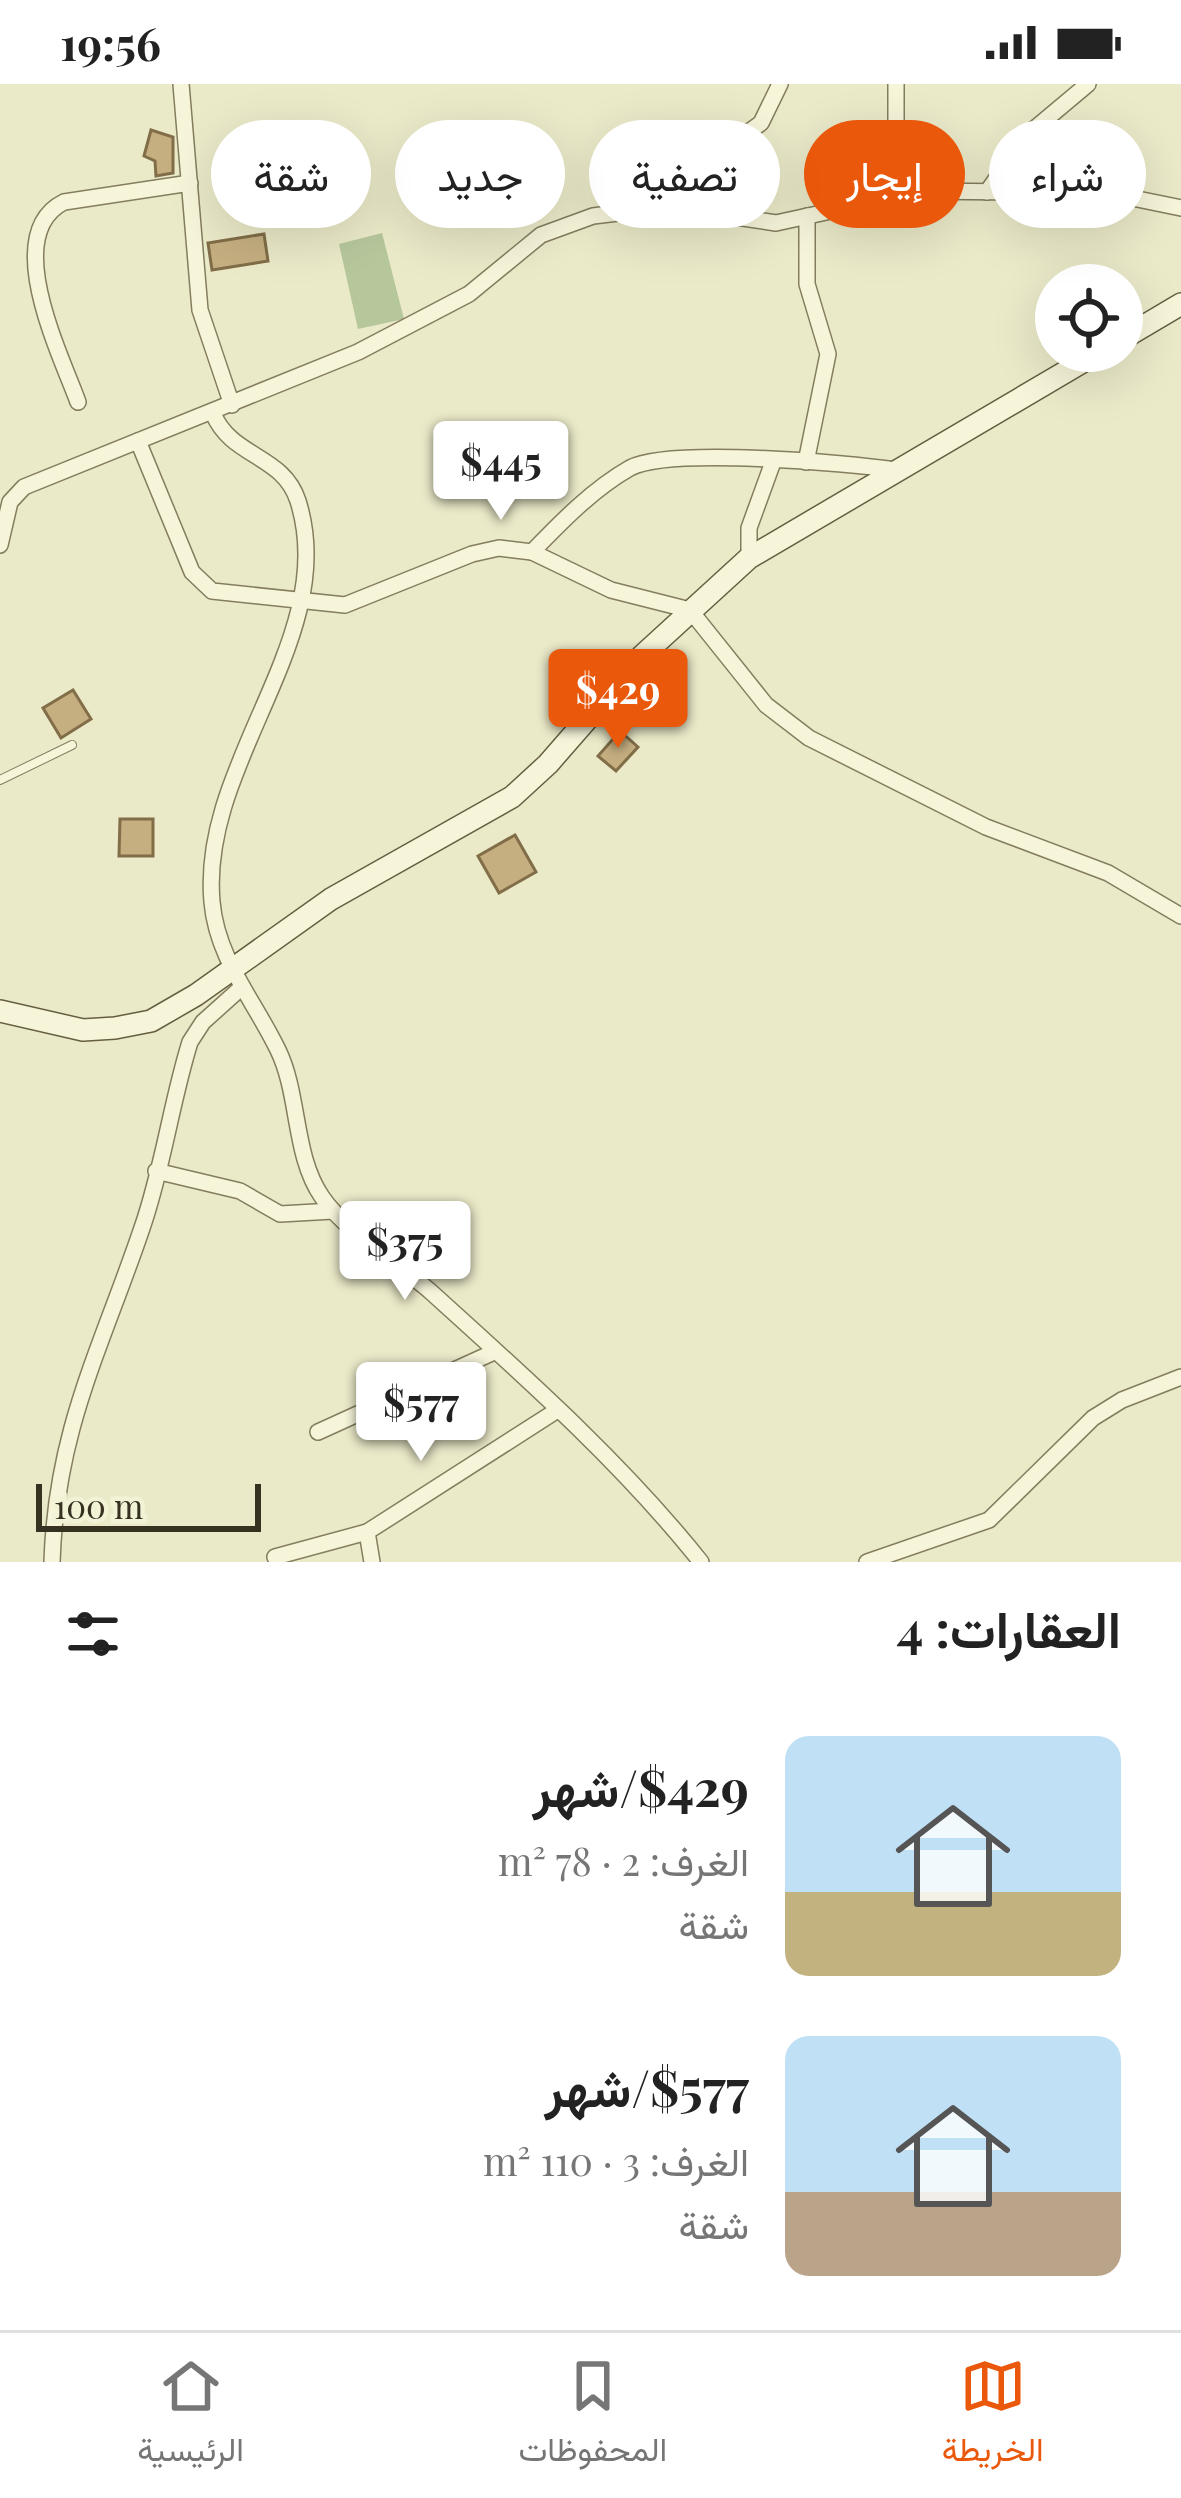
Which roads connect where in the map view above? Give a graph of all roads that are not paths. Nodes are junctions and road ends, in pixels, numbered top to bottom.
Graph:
1 (181, 84) edge
2 (779, 84) edge
3 (896, 84) edge
4 (1088, 84) edge
5 (762, 120) edge
6 (896, 120) edge
7 (190, 183) junction
8 (987, 192) junction
9 (965, 193) edge
10 (1181, 208) edge
11 (589, 219) edge
12 (807, 228) edge
13 (1181, 304) edge
14 (1143, 327) edge
15 (1065, 372) edge
16 (78, 402) dead end
17 (232, 405) junction
18 (213, 413) junction
19 (138, 441) junction
20 (773, 462) junction
21 (806, 462) junction
22 (896, 470) junction
23 (0, 544) edge
24 (532, 552) junction
25 (749, 558) junction
26 (302, 602) junction
27 (690, 610) junction
28 (72, 745) dead end
29 (0, 781) edge
30 (1181, 916) edge
31 (236, 978) junction
32 (0, 1012) edge
33 (156, 1171) junction
34 (333, 1210) junction
35 (494, 1352) junction
36 (1181, 1377) edge
37 (556, 1411) junction
38 (319, 1432) dead end
39 (367, 1532) junction
40 (274, 1557) dead end
41 (52, 1562) edge
42 (372, 1562) edge
43 (701, 1562) edge
44 (866, 1562) edge

1 - 7 street
2 - 5 street
3 - 6 street
4 - 8 street
7 - 16 street
7 - 17 street
8 - 9 street
8 - 10 street
11 - 17 street
12 - 21 street
13 - 14 main road
15 - 22 main road
17 - 18 street
18 - 19 street
18 - 26 street
19 - 23 street
19 - 26 street
20 - 21 street
20 - 24 street
20 - 25 street
21 - 22 street
22 - 25 main road
24 - 26 street
24 - 27 street
25 - 27 main road
26 - 31 street
27 - 30 street
27 - 31 main road
28 - 29 lane
31 - 32 main road
31 - 33 street
31 - 34 street
33 - 34 street
33 - 41 street
34 - 35 street
35 - 37 street
35 - 38 street
36 - 44 street
37 - 39 street
37 - 43 street
39 - 40 street
39 - 42 street

